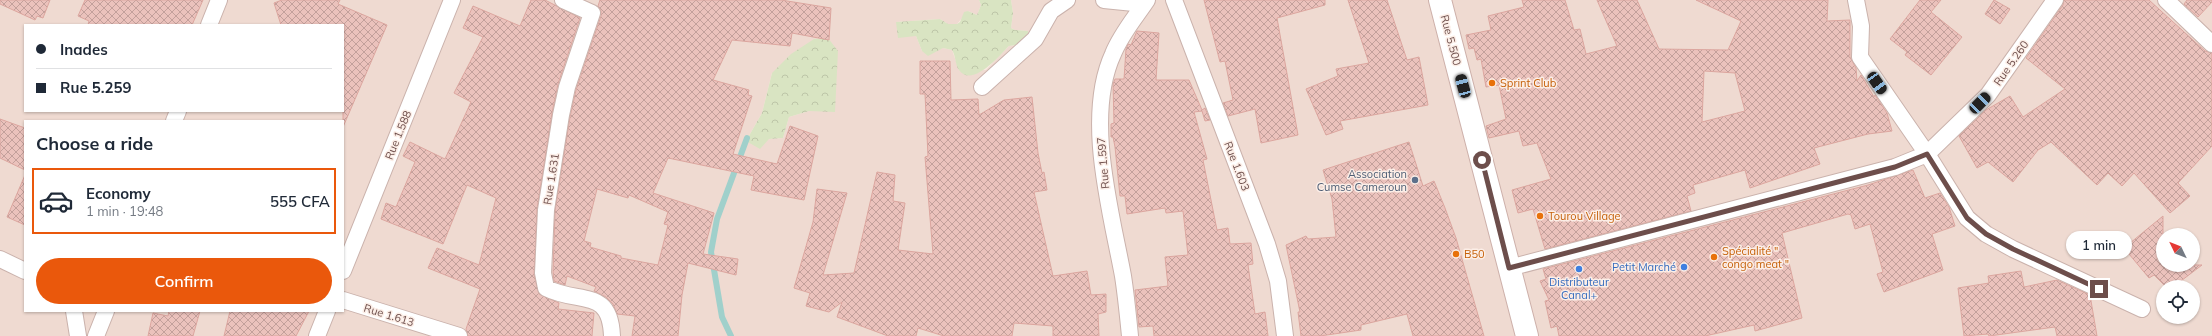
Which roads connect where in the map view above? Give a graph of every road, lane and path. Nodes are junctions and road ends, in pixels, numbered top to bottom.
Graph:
1 (219, 0) edge
2 (452, 0) edge
3 (563, 0) edge
4 (1067, 0) edge
5 (1104, 0) edge
6 (1174, 0) edge
7 (1440, 0) edge
8 (1856, 0) edge
9 (2055, 0) edge
10 (2166, 0) edge
11 (1146, 2) edge
12 (209, 24) edge
13 (2212, 44) edge
14 (982, 87) dead end
15 (1927, 154) junction
16 (0, 259) edge
17 (1509, 268) junction
18 (344, 269) edge
19 (24, 271) edge
20 (344, 300) edge
21 (2142, 309) dead end
22 (74, 312) edge
23 (106, 312) edge
24 (327, 312) edge
25 (78, 336) edge
26 (96, 336) edge
27 (317, 336) edge
28 (459, 336) edge
29 (612, 336) edge
30 (1130, 336) edge
31 (1286, 336) edge
32 (1527, 336) edge

1 - 12 street
2 - 18 street, Rue 1.588
3 - 29 street, Rue 1.631
4 - 14 street
5 - 11 street
6 - 31 street, Rue 1.603
7 - 17 main road, Rue 5.500
8 - 15 street
9 - 15 street, Rue 5.260
10 - 13 street
11 - 30 street, Rue 1.597
15 - 17 street, Rue 5.260
15 - 21 street
16 - 19 street
17 - 32 main road, Rue 5.500
20 - 28 street, Rue 1.613
22 - 25 street
23 - 26 street
24 - 27 street

